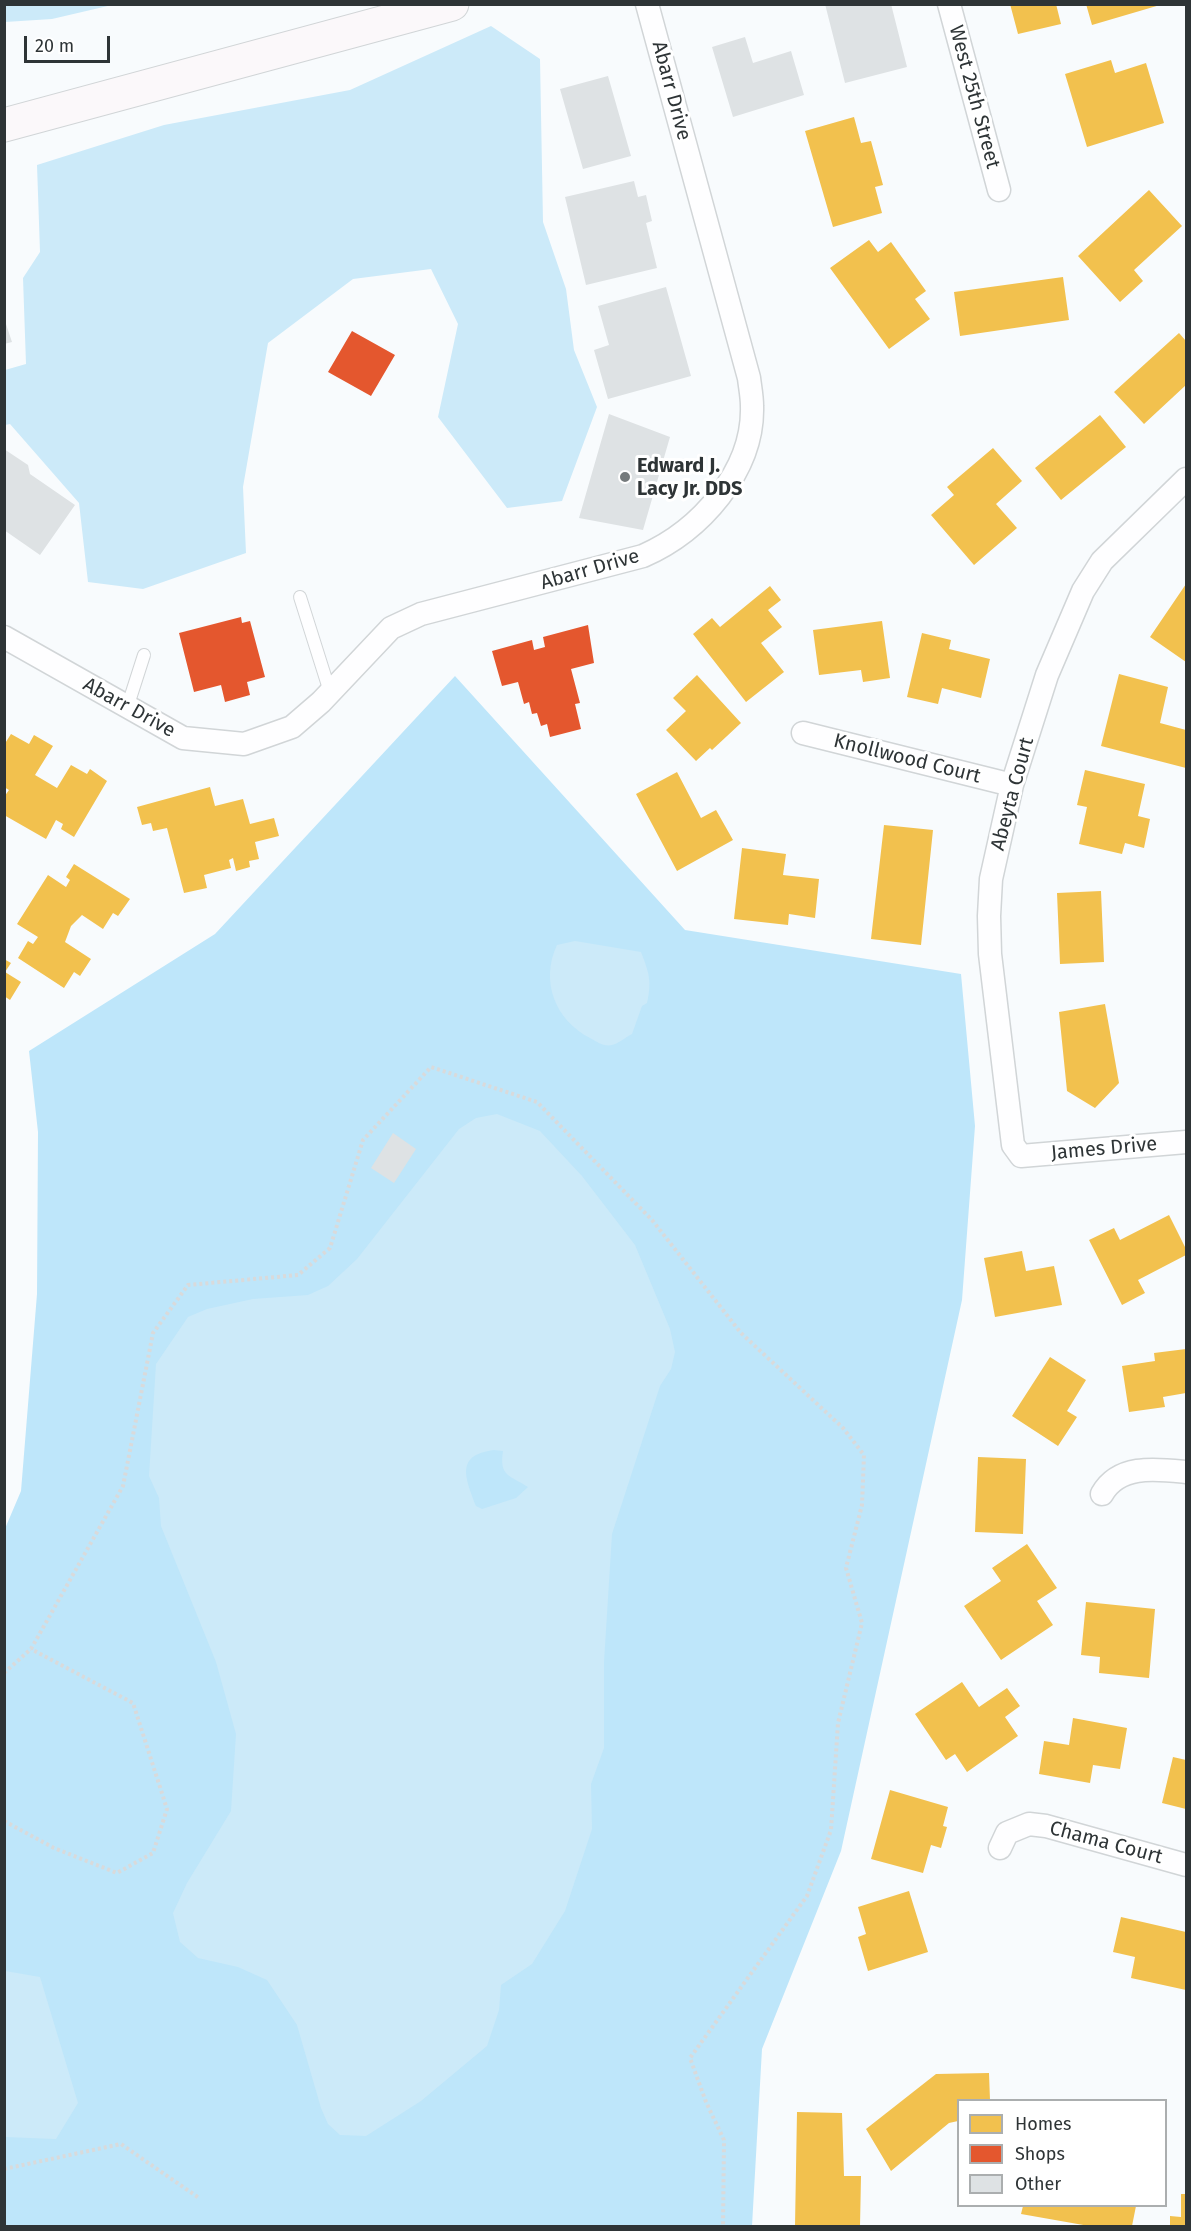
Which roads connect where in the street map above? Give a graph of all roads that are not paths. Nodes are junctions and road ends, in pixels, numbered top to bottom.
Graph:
1 (452, 4) edge
2 (647, 4) edge
3 (949, 4) edge
4 (4, 125) edge
5 (999, 190) dead end
6 (1186, 479) edge
7 (300, 597) dead end
8 (4, 637) edge
9 (144, 655) dead end
10 (330, 692) junction
11 (126, 708) junction
12 (803, 733) dead end
13 (1012, 785) junction
14 (1186, 1142) edge
15 (1021, 1156) joint
16 (1186, 1473) edge
17 (1101, 1494) dead end
18 (1000, 1848) dead end
19 (1186, 1866) edge

1 - 4 main road
2 - 10 street, Abarr Drive
3 - 5 street, West 25th Street
6 - 13 street, Abeyta Court
7 - 10 lane
8 - 11 street, Abarr Drive
9 - 11 lane
10 - 11 street, Abarr Drive
12 - 13 street, Knollwood Court
13 - 15 street, Abeyta Court
14 - 15 street, James Drive
16 - 17 street
18 - 19 street, Chama Court

